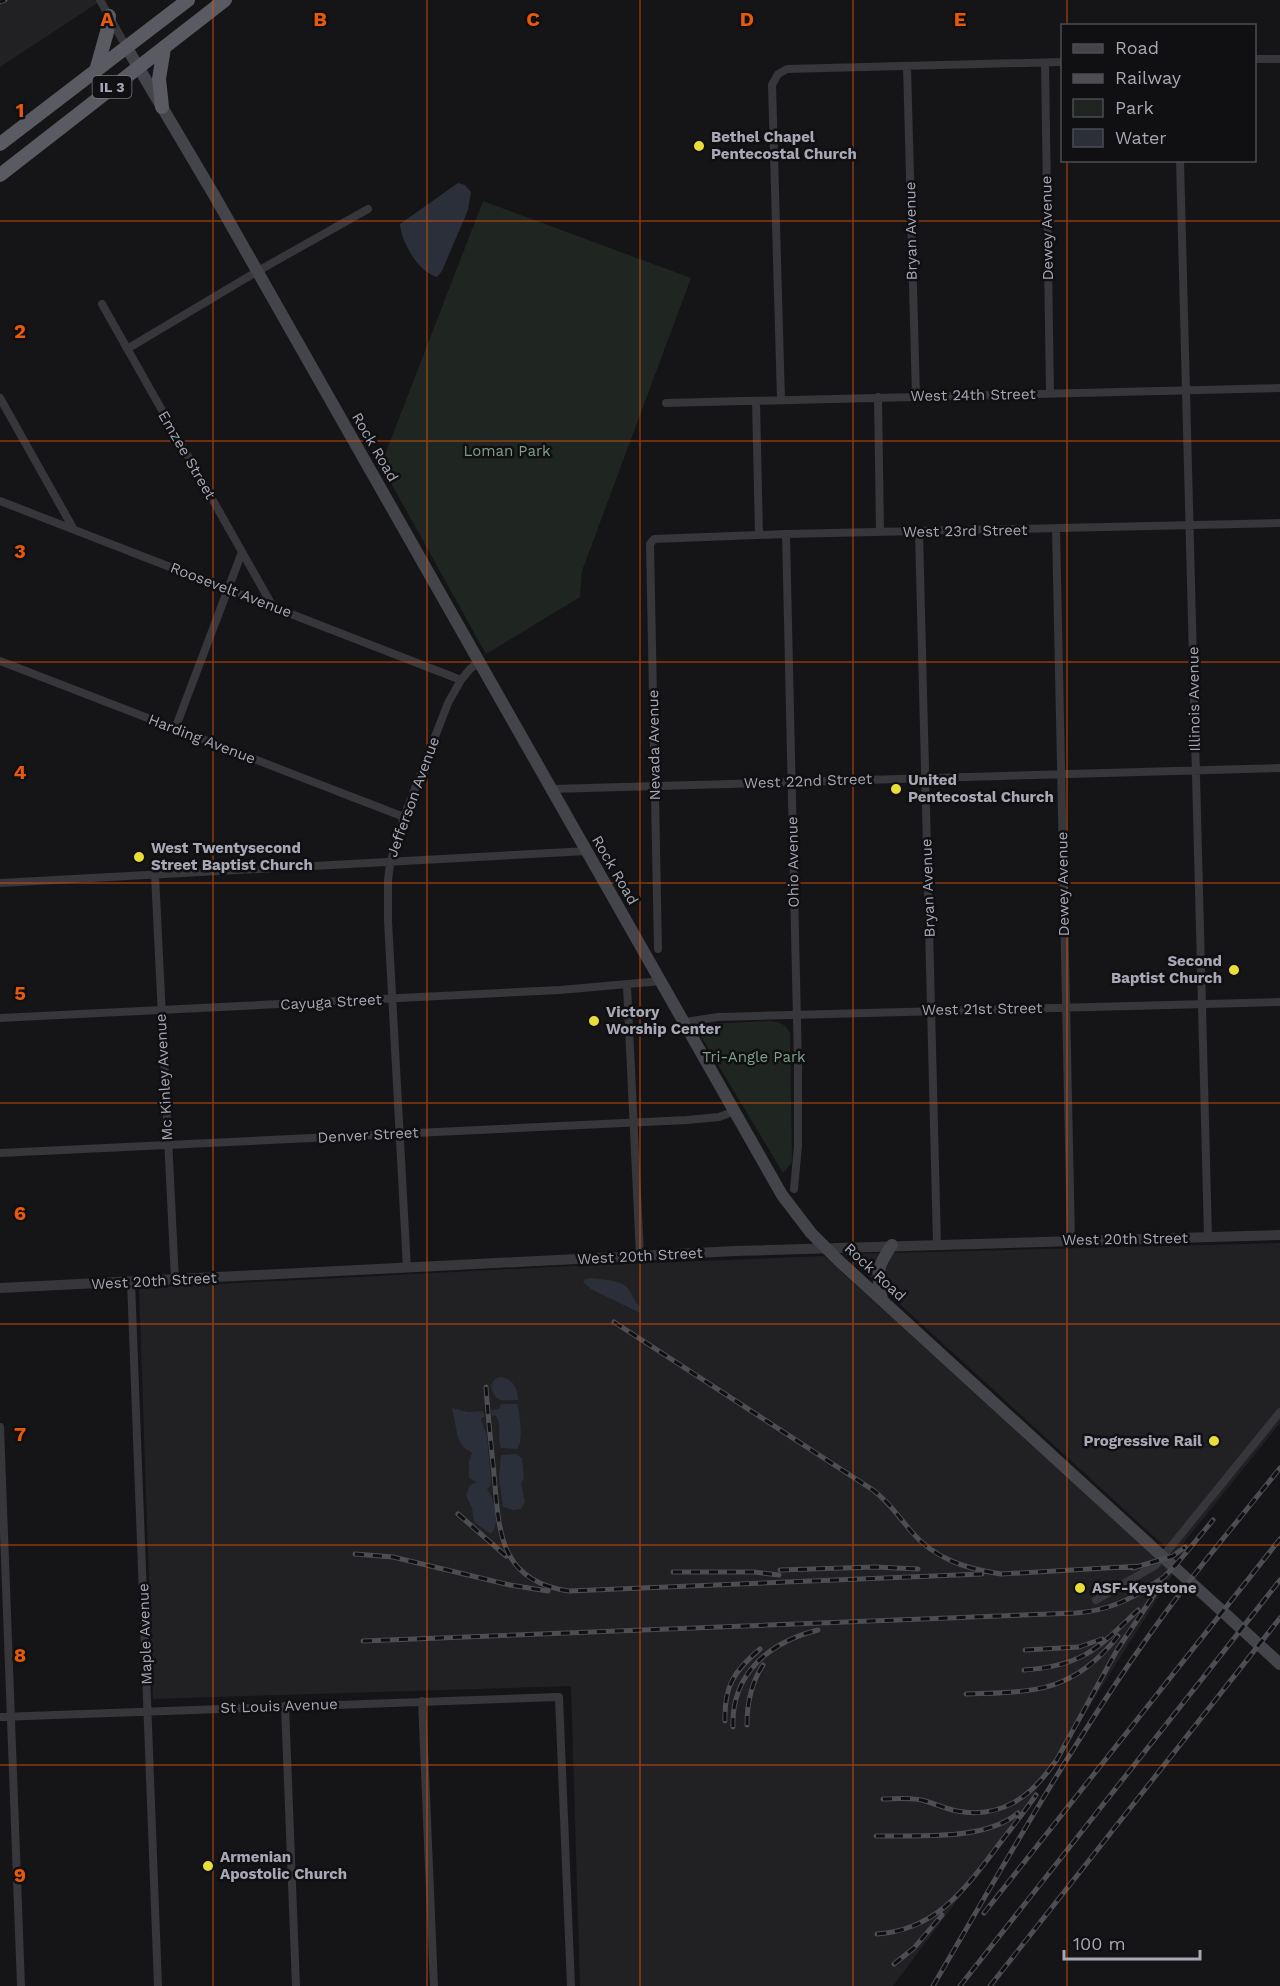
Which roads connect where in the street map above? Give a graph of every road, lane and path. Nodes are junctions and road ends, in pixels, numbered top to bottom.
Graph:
1 (100, 0) edge
2 (188, 0) edge
3 (225, 0) edge
4 (109, 16) junction
5 (127, 48) junction
6 (164, 48) junction
7 (1280, 58) edge
8 (1256, 59) edge
9 (1061, 62) edge
10 (1045, 63) junction
11 (908, 66) junction
12 (138, 67) junction
13 (96, 71) junction
14 (162, 107) junction
15 (0, 144) edge
16 (1180, 162) edge
17 (0, 175) edge
18 (368, 209) dead end
19 (258, 271) junction
20 (102, 304) dead end
21 (127, 349) junction
22 (1280, 388) edge
23 (1186, 391) junction
24 (1050, 393) junction
25 (916, 396) junction
26 (878, 397) junction
27 (0, 398) edge
28 (781, 400) junction
29 (756, 401) junction
30 (666, 404) dead end
31 (0, 501) edge
32 (1280, 523) edge
33 (1189, 526) junction
34 (74, 529) junction
35 (1056, 529) junction
36 (880, 532) junction
37 (919, 532) junction
38 (786, 534) junction
39 (759, 535) junction
40 (651, 541) joint
41 (242, 552) junction
42 (228, 588) junction
43 (272, 606) junction
44 (0, 662) edge
45 (480, 662) junction
46 (461, 680) junction
47 (175, 729) junction
48 (1280, 768) edge
49 (1195, 771) junction
50 (1060, 774) junction
51 (925, 777) junction
52 (791, 781) junction
53 (655, 784) junction
54 (552, 789) junction
55 (404, 817) junction
56 (587, 851) junction
57 (390, 863) junction
58 (155, 875) junction
59 (0, 883) edge
60 (658, 949) dead end
61 (662, 981) junction
62 (627, 986) junction
63 (393, 999) junction
64 (1280, 1002) edge
65 (1202, 1004) junction
66 (1065, 1007) junction
67 (161, 1010) junction
68 (932, 1010) junction
69 (797, 1015) junction
70 (0, 1018) edge
71 (685, 1022) junction
72 (735, 1111) junction
73 (634, 1122) junction
74 (400, 1134) junction
75 (168, 1145) junction
76 (0, 1153) edge
77 (794, 1189) dead end
78 (1280, 1235) edge
79 (1208, 1238) junction
80 (1071, 1240) junction
81 (937, 1244) junction
82 (892, 1245) junction
83 (826, 1248) junction
84 (640, 1256) junction
85 (407, 1268) junction
86 (175, 1280) junction
87 (131, 1282) junction
88 (0, 1288) edge
89 (882, 1299) junction
90 (1280, 1412) edge
91 (0, 1427) edge
92 (1096, 1600) dead end
93 (1280, 1664) edge
94 (422, 1701) junction
95 (285, 1706) junction
96 (148, 1712) junction
97 (0, 1717) edge
98 (11, 1717) junction
99 (21, 1986) edge
100 (158, 1986) edge
101 (296, 1986) edge
102 (434, 1986) edge
103 (571, 1986) edge

1 - 4 street, Rock Road
2 - 5 highway, IL 3
3 - 6 highway, IL 3
4 - 5 street, Rock Road
4 - 13 highway
5 - 12 main road, Rock Road
5 - 13 highway, IL 3
6 - 12 highway, IL 3
6 - 14 highway
7 - 8 street
9 - 10 street
10 - 11 street
10 - 24 street, Dewey Avenue
11 - 25 street, Bryan Avenue
11 - 28 street
12 - 14 main road, Rock Road
12 - 17 highway, IL 3
13 - 15 highway, IL 3
14 - 19 main road, Rock Road
16 - 23 street, Illinois Avenue
18 - 19 street
19 - 21 street
19 - 45 main road, Rock Road
20 - 21 street, Emzee Street
21 - 41 street, Emzee Street
22 - 23 street, West 24th Street
23 - 24 street, West 24th Street
23 - 33 street, Illinois Avenue
24 - 25 street, West 24th Street
25 - 26 street, West 24th Street
26 - 28 street, West 24th Street
26 - 36 street
27 - 34 street
28 - 29 street, West 24th Street
29 - 30 street, West 24th Street
29 - 39 street
31 - 34 street, Roosevelt Avenue
32 - 33 street, West 23rd Street
33 - 35 street, West 23rd Street
33 - 49 street, Illinois Avenue
34 - 42 street, Roosevelt Avenue
35 - 37 street, West 23rd Street
35 - 50 street, Dewey Avenue
36 - 37 street, West 23rd Street
36 - 38 street, West 23rd Street
37 - 51 street, Bryan Avenue
38 - 39 street, West 23rd Street
38 - 52 street, Ohio Avenue
39 - 40 street, West 23rd Street
40 - 53 street, Nevada Avenue
41 - 42 street
41 - 43 street, Emzee Street
42 - 43 street, Roosevelt Avenue
42 - 47 street
43 - 46 street, Roosevelt Avenue
44 - 47 street, Harding Avenue
45 - 46 street, Jefferson Avenue
45 - 54 main road, Rock Road
46 - 55 street, Jefferson Avenue
47 - 55 street, Harding Avenue
48 - 49 street, West 22nd Street
49 - 50 street, West 22nd Street
49 - 65 street, Illinois Avenue
50 - 51 street, West 22nd Street
50 - 66 street, Dewey Avenue
51 - 52 street, West 22nd Street
51 - 68 street, Bryan Avenue
52 - 53 street, West 22nd Street
52 - 69 street, Ohio Avenue
53 - 54 street, West 22nd Street
53 - 60 street, Nevada Avenue
54 - 56 main road, Rock Road
55 - 57 street, Jefferson Avenue
56 - 57 street
56 - 61 main road, Rock Road
57 - 58 street
57 - 63 street, Jefferson Avenue
58 - 59 street
58 - 67 street, Mc Kinley Avenue
61 - 62 street, Cayuga Street
61 - 71 main road, Rock Road
62 - 63 street, Cayuga Street
62 - 73 street
63 - 67 street, Cayuga Street
63 - 74 street, Jefferson Avenue
64 - 65 street, West 21st Street
65 - 66 street, West 21st Street
65 - 79 street, Illinois Avenue
66 - 68 street, West 21st Street
66 - 80 street, Dewey Avenue
67 - 70 street, Cayuga Street
67 - 75 street, Mc Kinley Avenue
68 - 69 street, West 21st Street
68 - 81 street, Bryan Avenue
69 - 71 street, West 21st Street
69 - 77 street, Ohio Avenue
71 - 72 main road, Rock Road
72 - 73 street, Denver Street
72 - 83 main road, Rock Road
73 - 74 street, Denver Street
73 - 84 street
74 - 75 street, Denver Street
74 - 85 street, Jefferson Avenue
75 - 76 street, Denver Street
75 - 86 street, Mc Kinley Avenue
78 - 79 street, West 20th Street
79 - 80 street, West 20th Street
80 - 81 street, West 20th Street
81 - 82 street, West 20th Street
82 - 83 street, West 20th Street
82 - 89 main road
83 - 84 street, West 20th Street
83 - 89 main road, Rock Road
84 - 85 street, West 20th Street
85 - 86 street, West 20th Street
86 - 87 street, West 20th Street
87 - 88 street, West 20th Street
87 - 96 street, Maple Avenue
89 - 93 main road, Rock Road
90 - 92 street
91 - 98 street
94 - 95 street, St Louis Avenue
94 - 102 street
94 - 103 street, St Louis Avenue
95 - 96 street, St Louis Avenue
95 - 101 street
96 - 98 street, St Louis Avenue
96 - 100 street, Maple Avenue
97 - 98 street, St Louis Avenue
98 - 99 street

